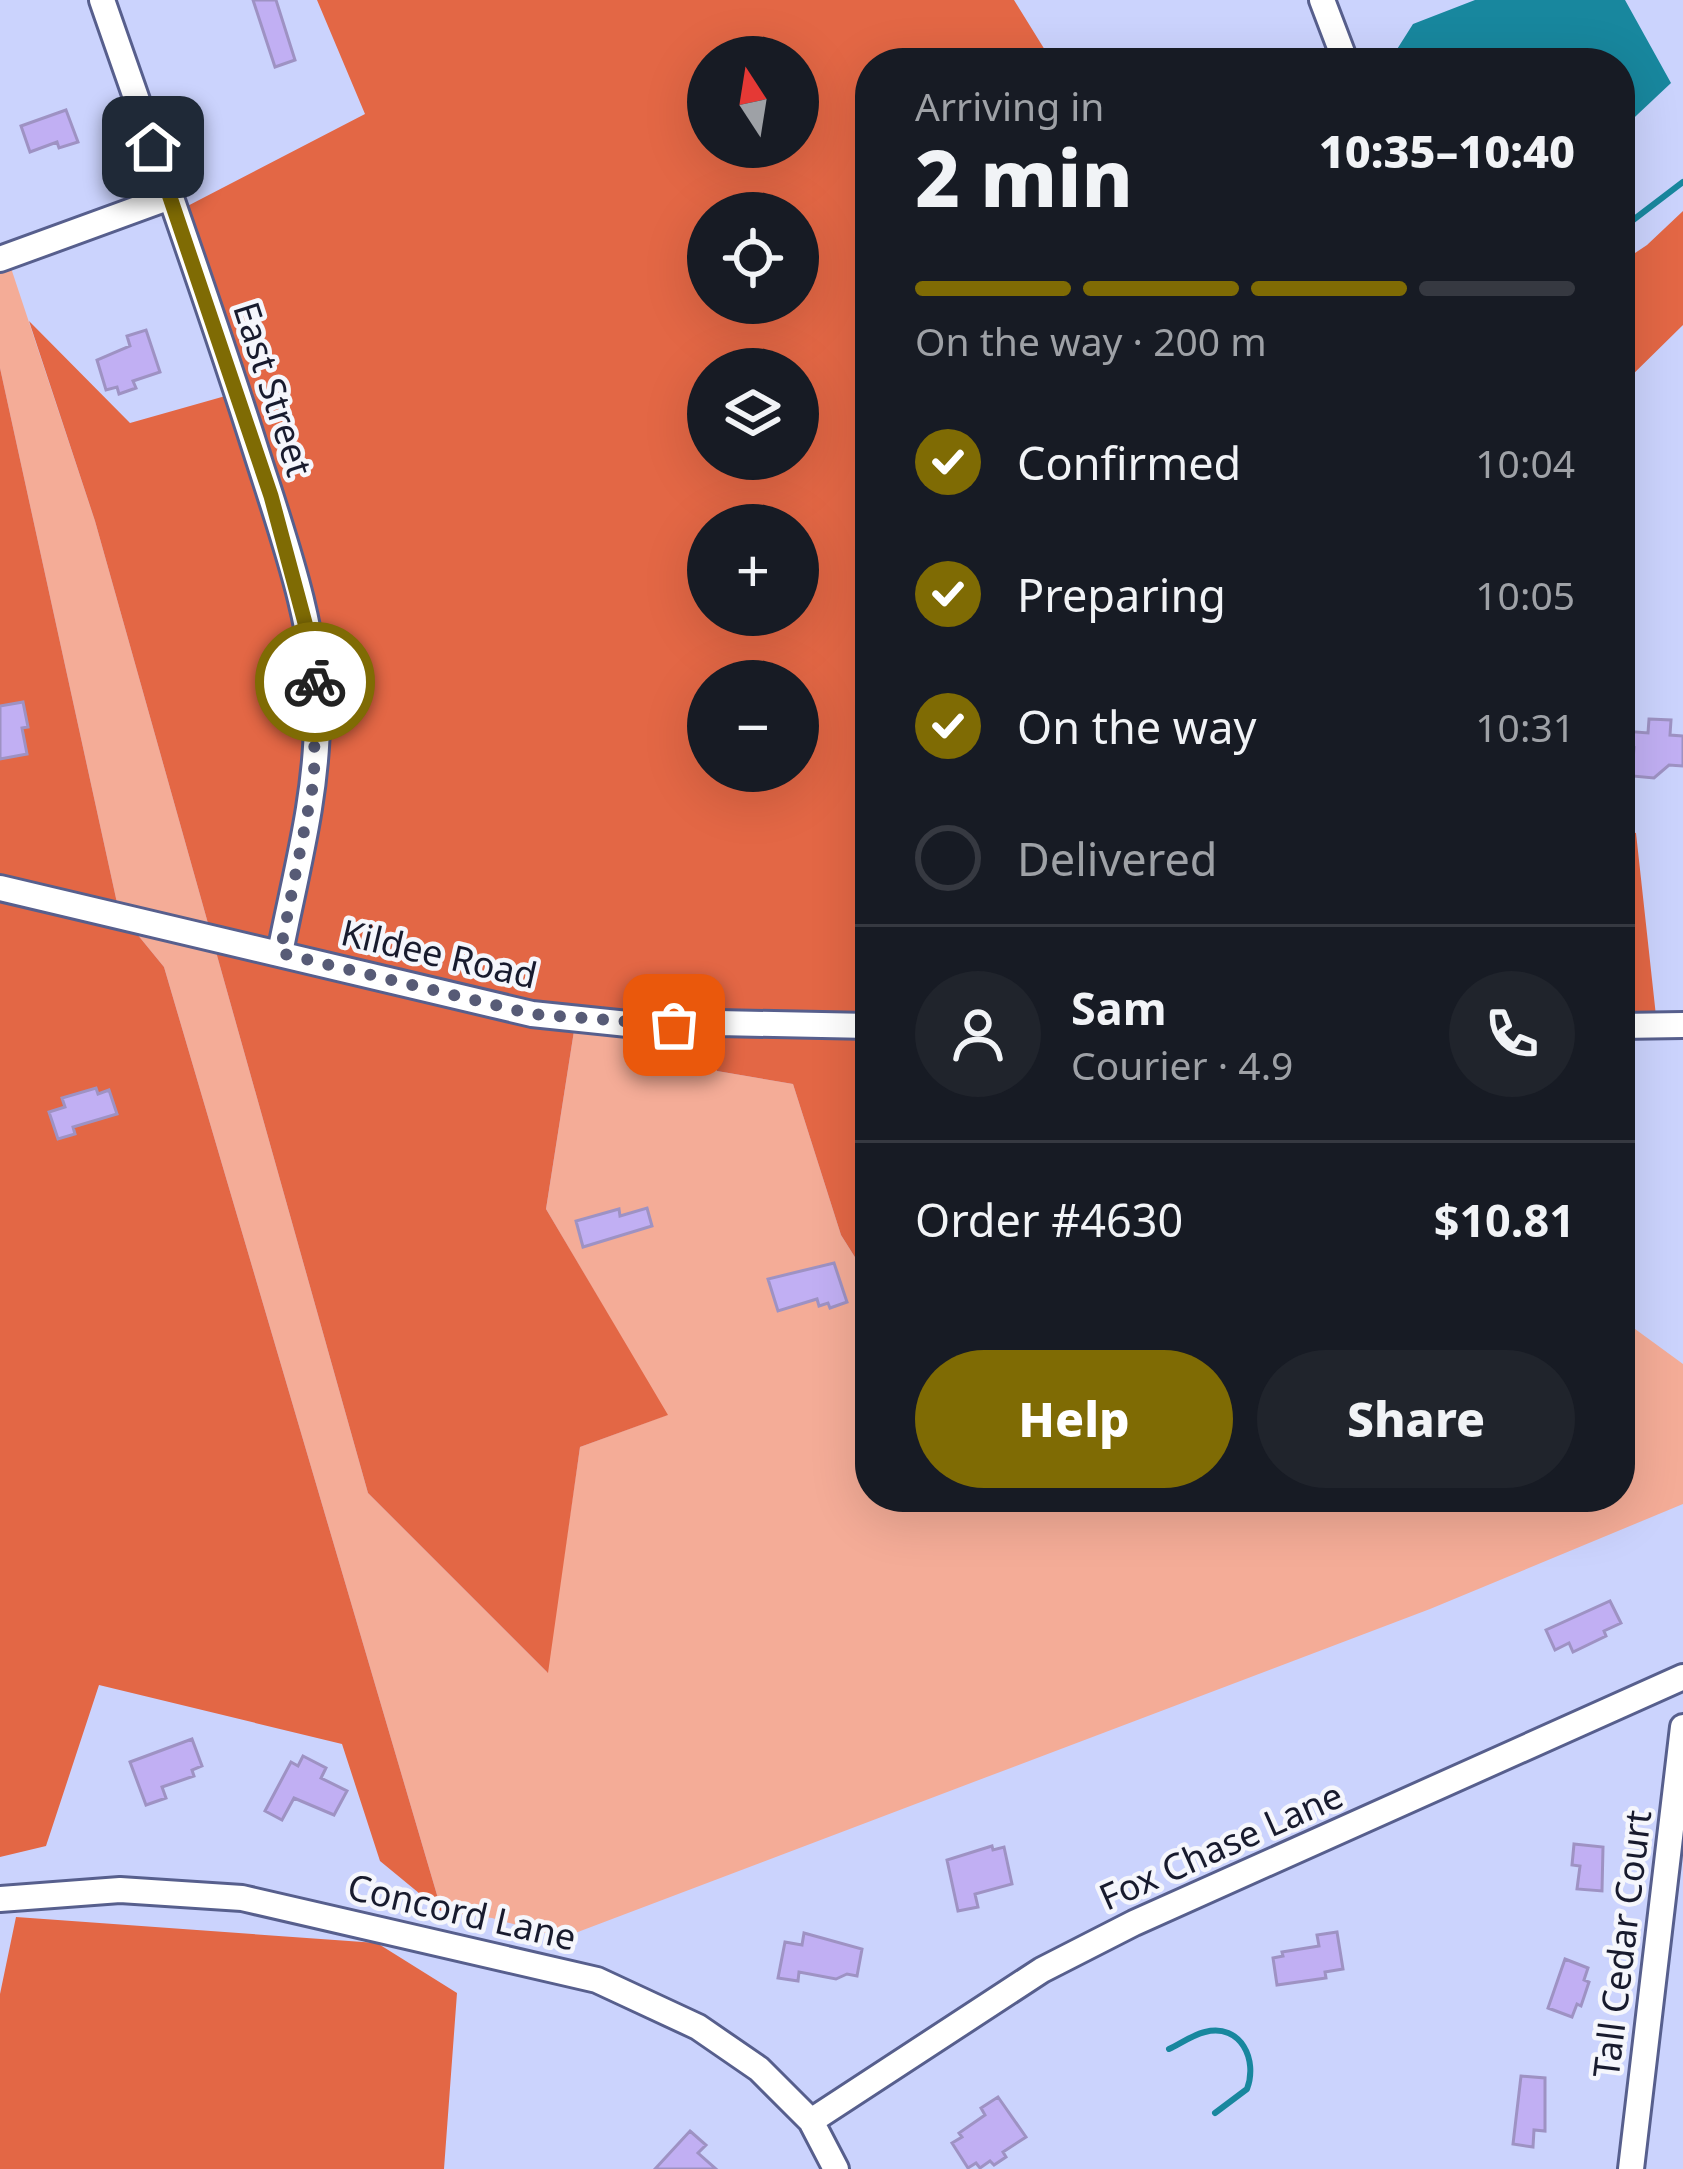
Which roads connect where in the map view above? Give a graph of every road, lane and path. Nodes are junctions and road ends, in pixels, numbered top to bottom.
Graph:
1 (102, 0) edge
2 (1322, 0) edge
3 (1340, 48) edge
4 (170, 197) junction
5 (0, 259) edge
6 (0, 888) edge
7 (280, 953) junction
8 (1683, 1025) edge
9 (855, 1026) edge
10 (1635, 1026) edge
11 (1683, 1677) edge
12 (1683, 1727) edge
13 (0, 1899) edge
14 (811, 2121) junction
15 (836, 2169) edge
16 (1631, 2169) edge

1 - 4 street, East Street
2 - 3 street
4 - 5 street
4 - 7 street, East Street
6 - 7 street, Kildee Road
7 - 9 street, Kildee Road
8 - 10 street
11 - 14 street, Fox Chase Lane
12 - 16 street, Tall Cedar Court
13 - 14 street, Concord Lane
14 - 15 street, Concord Lane

